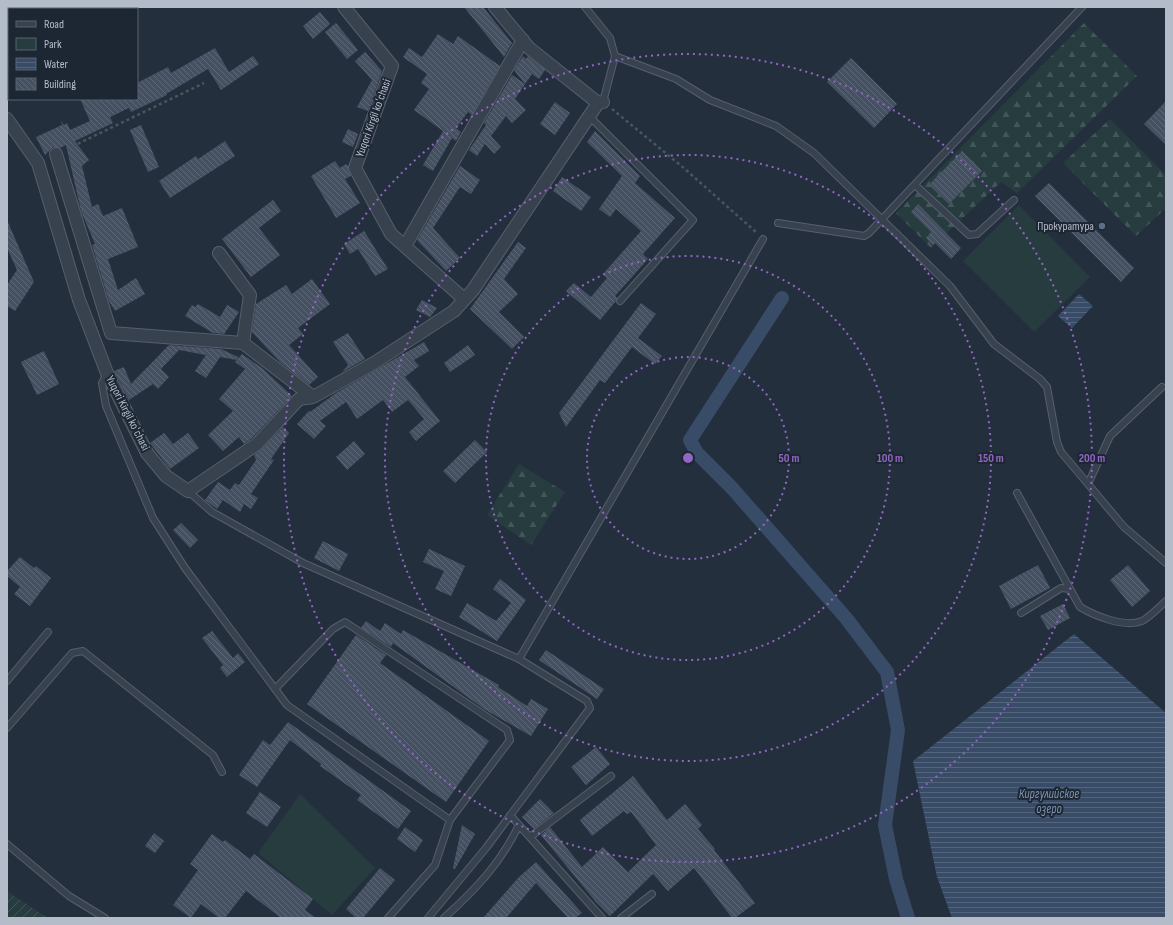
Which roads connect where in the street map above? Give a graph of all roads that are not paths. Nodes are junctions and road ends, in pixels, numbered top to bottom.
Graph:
1 (344, 7) edge
2 (495, 7) edge
3 (585, 7) edge
4 (1082, 7) edge
5 (523, 40) junction
6 (615, 56) junction
7 (600, 102) junction
8 (589, 116) junction
9 (7, 119) edge
10 (56, 154) road end
11 (915, 185) junction
12 (1014, 200) dead end
13 (883, 219) junction
14 (778, 223) dead end
15 (764, 239) road end
16 (405, 246) junction
17 (219, 253) dead end
18 (464, 299) junction
19 (620, 301) dead end
20 (243, 343) junction
21 (107, 374) junction
22 (1162, 387) dead end
23 (313, 397) junction
24 (1088, 484) junction
25 (188, 491) junction
26 (1018, 493) dead end
27 (1166, 563) edge
28 (1070, 589) junction
29 (1166, 601) edge
30 (1020, 613) dead end
31 (48, 632) dead end
32 (519, 659) junction
33 (7, 681) edge
34 (275, 689) junction
35 (7, 728) edge
36 (222, 772) dead end
37 (611, 776) dead end
38 (510, 815) junction
39 (450, 820) junction
40 (519, 825) junction
41 (530, 837) junction
42 (8, 845) edge
43 (652, 894) dead end
44 (105, 918) edge
45 (388, 918) edge
46 (428, 918) edge
47 (444, 918) edge
48 (602, 918) edge
49 (621, 918) edge

1 - 16 street, Yuqori Kirgil koʻchasi
2 - 5 street
3 - 6 lane
4 - 11 lane
5 - 7 street
5 - 16 street
6 - 7 lane
6 - 13 lane
7 - 8 street
8 - 18 street
8 - 19 lane
9 - 21 street, Yuqori Kirgil koʻchasi
10 - 20 street
11 - 12 lane
11 - 13 lane
13 - 14 lane
13 - 24 lane
15 - 32 lane
16 - 18 street, Yuqori Kirgil koʻchasi
17 - 20 street
18 - 23 street
20 - 23 street
21 - 25 street, Yuqori Kirgil koʻchasi
21 - 34 lane
22 - 24 lane
23 - 25 street
24 - 27 lane
25 - 32 lane
26 - 28 lane
28 - 29 lane
28 - 30 lane
31 - 33 lane
32 - 38 lane
34 - 39 lane
34 - 39 lane
35 - 36 lane
37 - 41 lane
38 - 40 lane
38 - 46 lane
39 - 45 lane
40 - 41 lane
40 - 47 lane
41 - 48 lane
42 - 44 lane
43 - 49 lane

